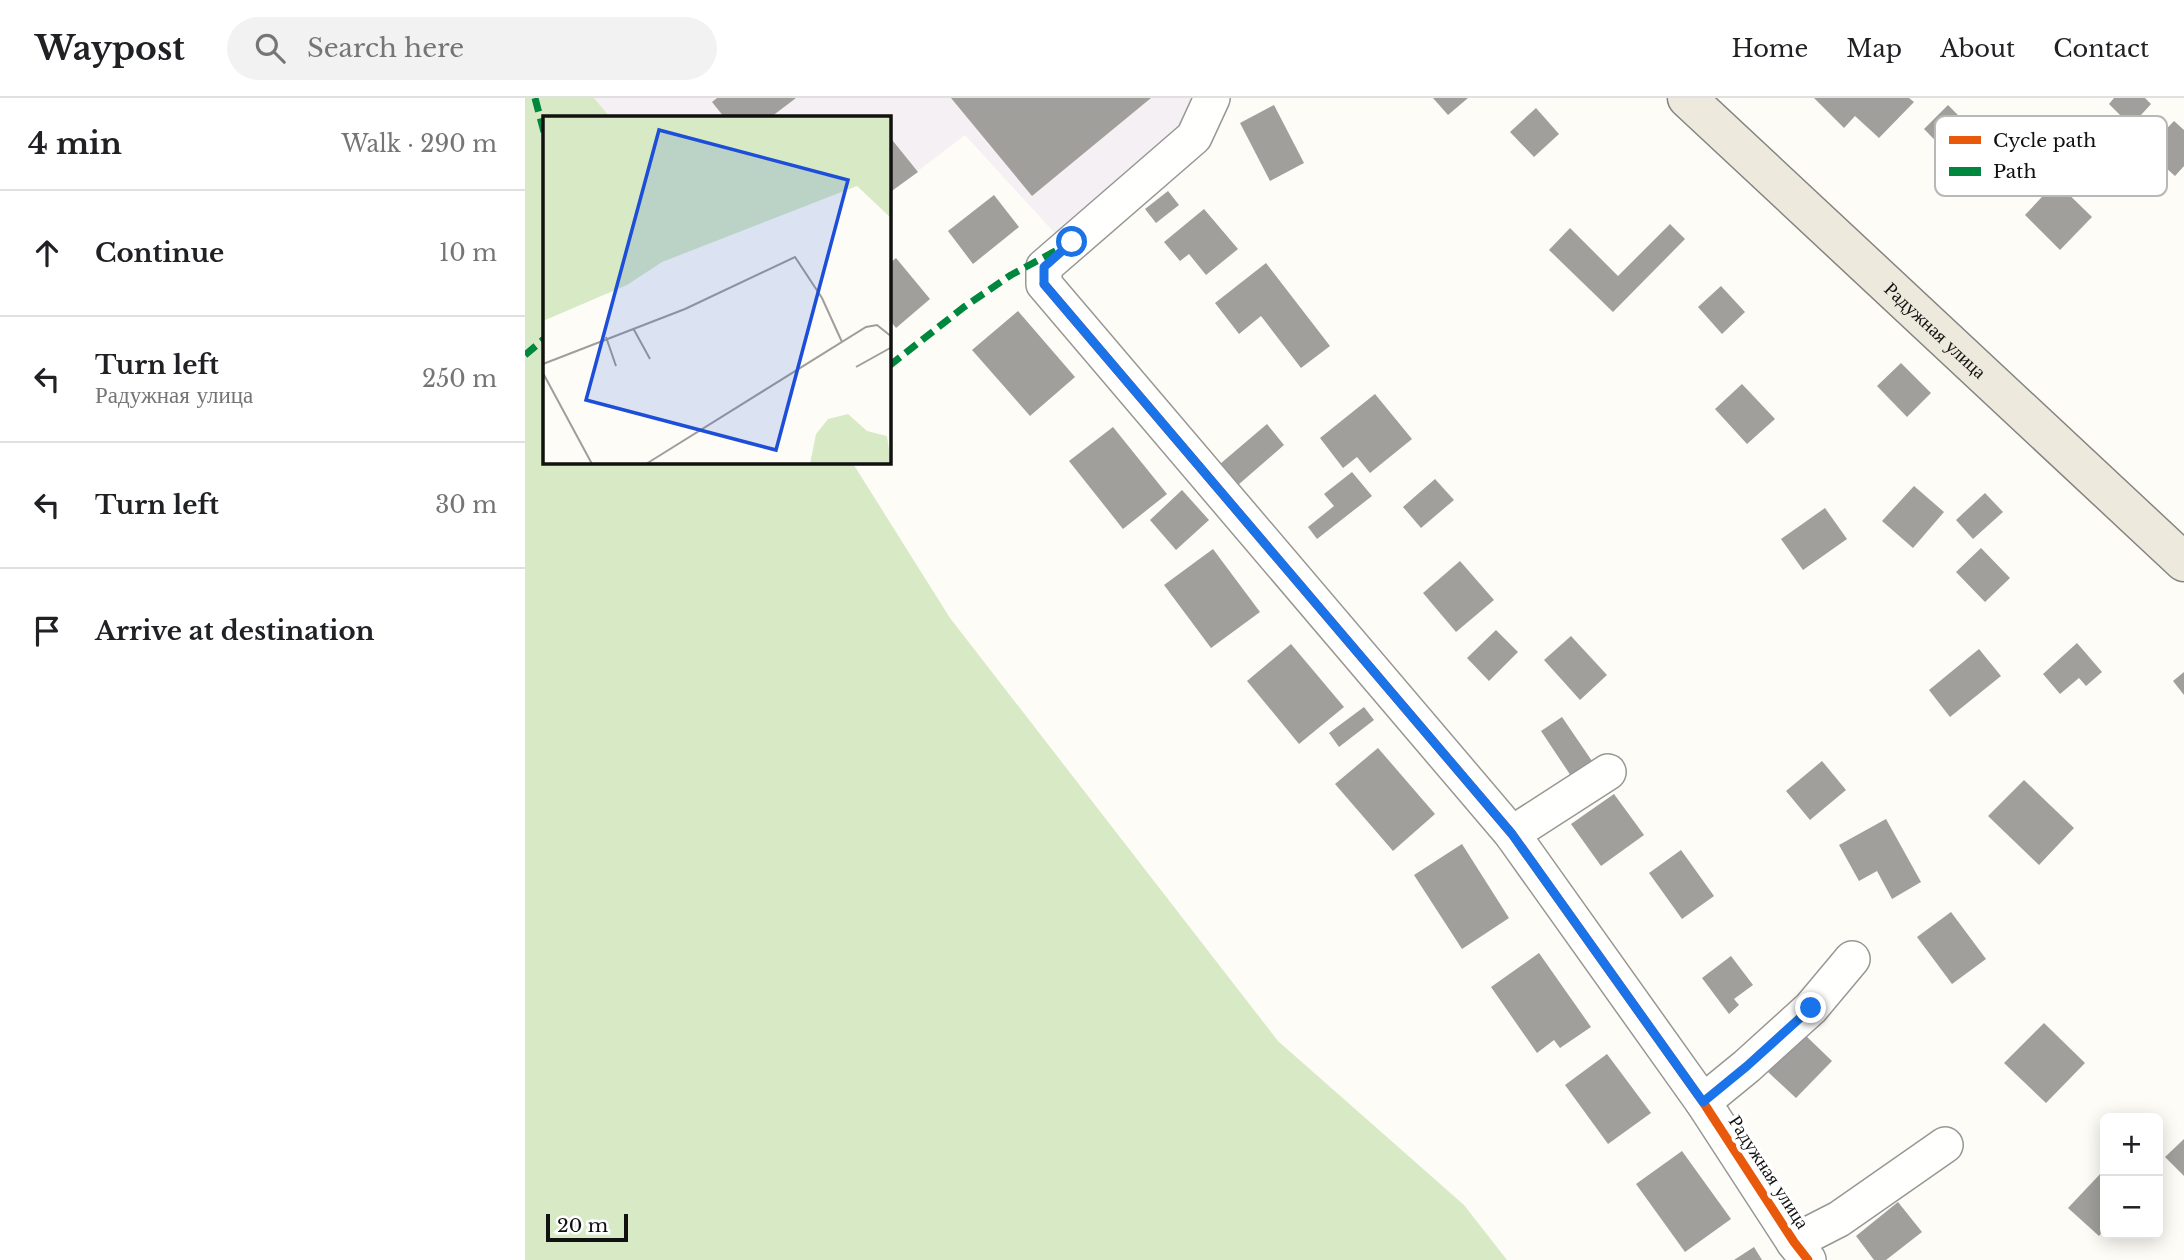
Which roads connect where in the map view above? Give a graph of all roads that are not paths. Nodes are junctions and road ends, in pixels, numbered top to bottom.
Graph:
1 (1212, 98) edge
2 (1688, 98) edge
3 (2184, 562) edge
4 (1608, 772) dead end
5 (1512, 834) junction
6 (1852, 959) dead end
7 (1703, 1102) junction
8 (1945, 1145) dead end
9 (1801, 1251) edge

1 - 5 street, Радужная улица
2 - 3 main road, Радужная улица
4 - 5 street
5 - 7 street, Радужная улица
6 - 7 street
7 - 9 street, Радужная улица
8 - 9 street

